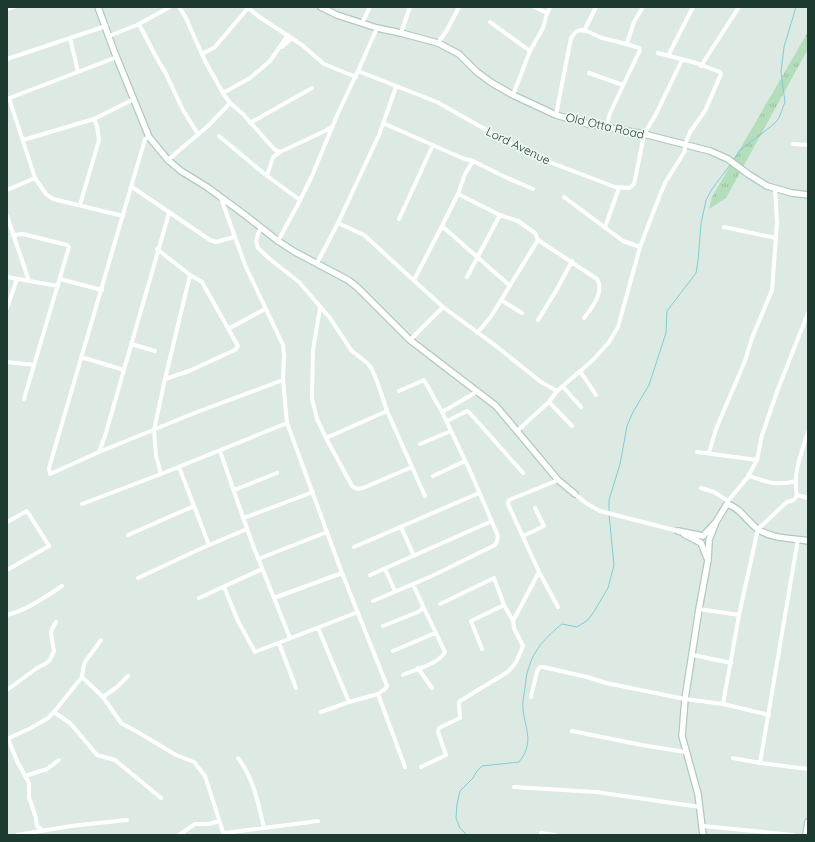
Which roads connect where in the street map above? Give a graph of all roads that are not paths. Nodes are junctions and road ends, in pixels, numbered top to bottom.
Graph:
1 (14, 7) edge
2 (98, 7) edge
3 (170, 7) edge
4 (179, 7) edge
5 (248, 7) edge
6 (321, 7) edge
7 (370, 7) edge
8 (410, 7) edge
9 (459, 7) edge
10 (534, 7) edge
11 (550, 7) edge
12 (596, 7) edge
13 (643, 7) edge
14 (692, 7) edge
15 (739, 7) edge
16 (7, 10) edge
17 (547, 13) junction
18 (490, 22) dead end
19 (362, 23) junction
20 (139, 24) junction
21 (106, 26) junction
22 (377, 28) junction
23 (584, 31) junction
24 (401, 33) junction
25 (109, 36) junction
26 (290, 37) junction
27 (70, 38) junction
28 (438, 43) junction
29 (627, 44) junction
30 (530, 51) junction
31 (658, 53) dead end
32 (202, 54) junction
33 (668, 56) junction
34 (117, 57) junction
35 (7, 59) edge
36 (682, 60) junction
37 (701, 66) junction
38 (358, 71) junction
39 (78, 72) junction
40 (589, 73) dead end
41 (356, 77) junction
42 (623, 85) junction
43 (396, 87) junction
44 (312, 88) dead end
45 (224, 94) junction
46 (513, 95) junction
47 (8, 99) edge
48 (134, 99) junction
49 (230, 103) junction
50 (556, 114) junction
51 (94, 119) junction
52 (250, 123) junction
53 (383, 123) junction
54 (333, 126) junction
55 (606, 127) junction
56 (198, 134) junction
57 (644, 134) junction
58 (149, 136) junction
59 (219, 136) dead end
60 (24, 140) junction
61 (794, 144) dead end
62 (433, 145) junction
63 (685, 145) junction
64 (808, 145) edge
65 (274, 149) junction
66 (280, 152) junction
67 (273, 158) junction
68 (168, 160) junction
69 (473, 160) junction
70 (267, 176) junction
71 (36, 178) junction
72 (132, 187) junction
73 (533, 188) dead end
74 (619, 188) junction
75 (775, 189) junction
76 (7, 190) edge
77 (458, 194) junction
78 (808, 195) edge
79 (221, 197) junction
80 (564, 197) dead end
81 (300, 200) junction
82 (80, 205) junction
83 (169, 213) junction
84 (500, 215) junction
85 (7, 216) edge
86 (124, 216) junction
87 (399, 219) dead end
88 (338, 223) junction
89 (442, 226) junction
90 (605, 227) junction
91 (724, 227) dead end
92 (261, 228) junction
93 (14, 235) junction
94 (234, 237) junction
95 (776, 238) junction
96 (538, 240) junction
97 (278, 241) junction
98 (640, 247) junction
99 (157, 249) junction
100 (478, 257) junction
101 (572, 262) junction
102 (317, 263) junction
103 (190, 275) junction
104 (7, 277) edge
105 (467, 277) dead end
106 (17, 279) junction
107 (60, 279) junction
108 (414, 280) junction
109 (30, 281) junction
110 (509, 285) junction
111 (58, 286) junction
112 (102, 290) junction
113 (501, 300) junction
114 (443, 307) junction
115 (7, 308) edge
116 (320, 308) junction
117 (265, 309) junction
118 (522, 313) dead end
119 (808, 313) edge
120 (584, 318) dead end
121 (538, 320) dead end
122 (228, 329) junction
123 (478, 333) junction
124 (410, 340) junction
125 (131, 344) junction
126 (155, 351) dead end
127 (81, 357) junction
128 (7, 362) edge
129 (34, 365) junction
130 (124, 370) junction
131 (580, 371) junction
132 (165, 379) junction
133 (283, 380) junction
134 (563, 387) junction
135 (398, 390) dead end
136 (478, 391) junction
137 (557, 391) junction
138 (596, 394) dead end
139 (24, 400) dead end
140 (549, 402) junction
141 (581, 407) dead end
142 (387, 412) junction
143 (442, 412) junction
144 (447, 421) junction
145 (287, 423) junction
146 (572, 426) dead end
147 (154, 430) junction
148 (451, 431) junction
149 (518, 431) junction
150 (808, 432) edge
151 (326, 438) junction
152 (420, 444) dead end
153 (220, 451) junction
154 (99, 452) junction
155 (697, 452) dead end
156 (709, 453) junction
157 (757, 460) junction
158 (465, 461) junction
159 (179, 466) junction
160 (412, 467) junction
161 (277, 473) dead end
162 (523, 473) dead end
163 (161, 474) junction
164 (433, 476) dead end
165 (748, 476) junction
166 (558, 480) junction
167 (796, 481) junction
168 (702, 488) dead end
169 (234, 490) junction
170 (313, 492) junction
171 (479, 493) junction
172 (575, 494) joint
173 (797, 495) junction
174 (425, 496) dead end
175 (808, 498) edge
176 (727, 503) junction
177 (82, 504) dead end
178 (194, 506) junction
179 (535, 508) dead end
180 (244, 518) junction
181 (492, 521) junction
182 (7, 522) edge
183 (716, 522) junction
184 (401, 527) junction
185 (247, 529) junction
186 (758, 529) junction
187 (678, 531) junction
188 (327, 532) junction
189 (128, 535) dead end
190 (522, 536) junction
191 (703, 536) junction
192 (798, 539) junction
193 (709, 541) junction
194 (808, 541) edge
195 (701, 543) junction
196 (210, 545) junction
197 (354, 547) dead end
198 (414, 556) junction
199 (258, 559) junction
200 (708, 560) junction
201 (262, 569) junction
202 (385, 569) junction
203 (7, 570) edge
204 (539, 572) junction
205 (342, 573) junction
206 (370, 575) dead end
207 (138, 578) dead end
208 (413, 584) junction
209 (62, 586) dead end
210 (224, 588) junction
211 (395, 591) junction
212 (199, 598) dead end
213 (274, 598) junction
214 (373, 601) dead end
215 (440, 604) dead end
216 (504, 605) junction
217 (423, 606) junction
218 (558, 607) dead end
219 (699, 609) junction
220 (358, 612) junction
221 (7, 615) edge
222 (739, 615) junction
223 (513, 621) junction
224 (56, 622) dead end
225 (383, 626) dead end
226 (318, 628) junction
227 (435, 633) junction
228 (290, 638) junction
229 (101, 640) dead end
230 (279, 643) junction
231 (482, 649) dead end
232 (393, 651) dead end
233 (693, 655) junction
234 (731, 662) junction
235 (418, 668) junction
236 (403, 675) dead end
237 (128, 676) dead end
238 (82, 677) junction
239 (296, 688) dead end
240 (432, 688) dead end
241 (7, 690) edge
242 (378, 694) junction
243 (102, 697) junction
244 (531, 697) dead end
245 (685, 699) junction
246 (349, 702) junction
247 (723, 704) junction
248 (54, 712) junction
249 (321, 712) dead end
250 (769, 715) junction
251 (572, 731) dead end
252 (7, 739) edge
253 (685, 752) junction
254 (238, 758) dead end
255 (733, 758) dead end
256 (59, 760) dead end
257 (760, 763) junction
258 (405, 767) dead end
259 (421, 767) dead end
260 (808, 769) edge
261 (25, 776) junction
262 (514, 787) dead end
263 (161, 798) dead end
264 (700, 807) junction
265 (127, 820) dead end
266 (219, 821) junction
267 (318, 821) dead end
268 (808, 822) edge
269 (703, 826) junction
270 (264, 828) junction
271 (42, 830) junction
272 (541, 833) dead end
273 (224, 834) edge
274 (17, 835) edge
275 (179, 835) edge
276 (555, 835) edge
277 (703, 835) edge
278 (792, 835) edge
279 (806, 835) edge

1 - 16 street
2 - 21 street
3 - 20 street
4 - 32 street
5 - 26 street
5 - 32 street
6 - 19 street, Old Otta Road
7 - 19 street
8 - 24 street
9 - 28 street
10 - 17 street
11 - 17 street
12 - 23 street
13 - 29 street
14 - 33 street
15 - 37 street
17 - 30 street
18 - 30 street
19 - 22 street, Old Otta Road
20 - 25 street
20 - 56 street
21 - 25 street
21 - 27 street
22 - 24 street, Old Otta Road
22 - 38 street
23 - 29 street
23 - 50 street
24 - 28 street, Old Otta Road
25 - 34 street
26 - 41 street
26 - 45 street
27 - 35 street
27 - 39 street
28 - 46 street, Old Otta Road
29 - 42 street
30 - 46 street
31 - 33 street
32 - 45 street
33 - 36 street
34 - 39 street
34 - 48 street
36 - 37 street
36 - 57 street
37 - 63 street
38 - 41 street
38 - 43 street, Lord Avenue
39 - 47 street
40 - 42 street
41 - 54 street
42 - 55 street
43 - 53 street
43 - 74 street, Lord Avenue
44 - 52 street
45 - 49 street
46 - 50 street, Old Otta Road
47 - 60 street
48 - 51 street
48 - 58 street
49 - 52 street
49 - 56 street
50 - 55 street, Old Otta Road
51 - 60 street
51 - 82 street
52 - 65 street
53 - 62 street
53 - 88 street
54 - 66 street
54 - 81 street
55 - 57 street, Old Otta Road
56 - 68 street
57 - 63 street, Old Otta Road
57 - 74 street
58 - 68 street
58 - 72 street
59 - 70 street
60 - 71 street
61 - 64 street
62 - 69 street
62 - 87 street
63 - 75 street, Old Otta Road
63 - 98 street
65 - 66 street
65 - 67 street
66 - 67 street
67 - 70 street
68 - 79 street
69 - 73 street
69 - 77 street
70 - 81 street
71 - 76 street
71 - 82 street
72 - 83 street
72 - 86 street
74 - 90 street
75 - 78 street, Old Otta Road
75 - 95 street
77 - 84 street
77 - 89 street
79 - 92 street
79 - 94 street
80 - 90 street
81 - 97 street
82 - 86 street
83 - 94 street
83 - 99 street
84 - 96 street
84 - 100 street
85 - 93 street
86 - 112 street
88 - 102 street
88 - 108 street
89 - 100 street
89 - 108 street
90 - 98 street
91 - 95 street
92 - 97 street
92 - 116 street
93 - 107 street
93 - 109 street
94 - 117 street
95 - 156 street
96 - 101 street
96 - 110 street
97 - 102 street
98 - 131 street
99 - 103 street
99 - 125 street
100 - 105 street
100 - 110 street
101 - 120 street
101 - 121 street
102 - 124 street
103 - 122 street
103 - 132 street
104 - 106 street
106 - 109 street
106 - 115 street
107 - 111 street
107 - 112 street
108 - 114 street
109 - 111 street
110 - 113 street
111 - 129 street
112 - 127 street
113 - 118 street
113 - 123 street
114 - 123 street
114 - 124 street
116 - 142 street
116 - 151 street
117 - 122 street
117 - 133 street
119 - 157 street
122 - 132 street
123 - 137 street
124 - 136 street
125 - 126 street
125 - 130 street
127 - 130 street
127 - 154 street
128 - 129 street
129 - 139 street
130 - 154 street
131 - 134 street
131 - 138 street
132 - 147 street
133 - 145 street
133 - 147 street
134 - 137 street
134 - 141 street
135 - 143 street
136 - 143 street
136 - 149 street
137 - 140 street
140 - 146 street
140 - 149 street
142 - 151 street
142 - 160 street
143 - 144 street
144 - 148 street
144 - 162 street
145 - 153 street
145 - 170 street
147 - 154 street
147 - 163 street
148 - 152 street
148 - 158 street
149 - 166 street
150 - 167 street
151 - 160 street
153 - 159 street
153 - 169 street
155 - 156 street
156 - 157 street
157 - 165 street
158 - 164 street
158 - 171 street
159 - 163 street
159 - 178 street
160 - 174 street
161 - 169 street
163 - 177 street
165 - 167 street
165 - 176 street
166 - 172 street
166 - 190 street
167 - 173 street
168 - 176 street
169 - 180 street
170 - 180 street
170 - 188 street
171 - 181 street
171 - 184 street
172 - 187 street
173 - 175 street
173 - 186 street
176 - 183 street
176 - 186 street
178 - 189 street
178 - 196 street
179 - 190 street
180 - 185 street
181 - 198 street
181 - 208 street
182 - 203 street
183 - 191 street
183 - 193 street
184 - 197 street
184 - 198 street
185 - 196 street
185 - 199 street
186 - 192 street
186 - 222 street
187 - 191 street
187 - 195 street
188 - 199 street
188 - 205 street
190 - 204 street
191 - 193 street
191 - 195 street
192 - 194 street
192 - 250 street
193 - 195 street
193 - 200 street
195 - 200 street
196 - 207 street
198 - 202 street
199 - 201 street
200 - 219 street
201 - 210 street
201 - 213 street
202 - 206 street
202 - 211 street
204 - 218 street
204 - 223 street
205 - 213 street
205 - 220 street
208 - 211 street
208 - 217 street
209 - 221 street
210 - 212 street
210 - 230 street
211 - 214 street
213 - 228 street
215 - 216 street
216 - 223 street
216 - 231 street
217 - 225 street
217 - 227 street
219 - 222 street
219 - 233 street
220 - 226 street
220 - 242 street
222 - 234 street
223 - 259 street
224 - 241 street
226 - 228 street
226 - 246 street
227 - 232 street
227 - 235 street
228 - 230 street
229 - 238 street
230 - 239 street
233 - 234 street
233 - 245 street
234 - 247 street
235 - 236 street
235 - 240 street
237 - 243 street
238 - 243 street
238 - 248 street
242 - 246 street
242 - 258 street
243 - 266 street
244 - 245 street
245 - 247 street
245 - 253 street
246 - 249 street
247 - 250 street
248 - 252 street
248 - 263 street
250 - 257 street
251 - 253 street
252 - 261 street
253 - 264 street
254 - 270 street
255 - 257 street
256 - 261 street
257 - 260 street
261 - 271 street
262 - 264 street
264 - 269 street
265 - 271 street
266 - 273 street
266 - 275 street
267 - 270 street
268 - 279 street
269 - 277 street
269 - 278 street
270 - 273 street
271 - 274 street
272 - 276 street

